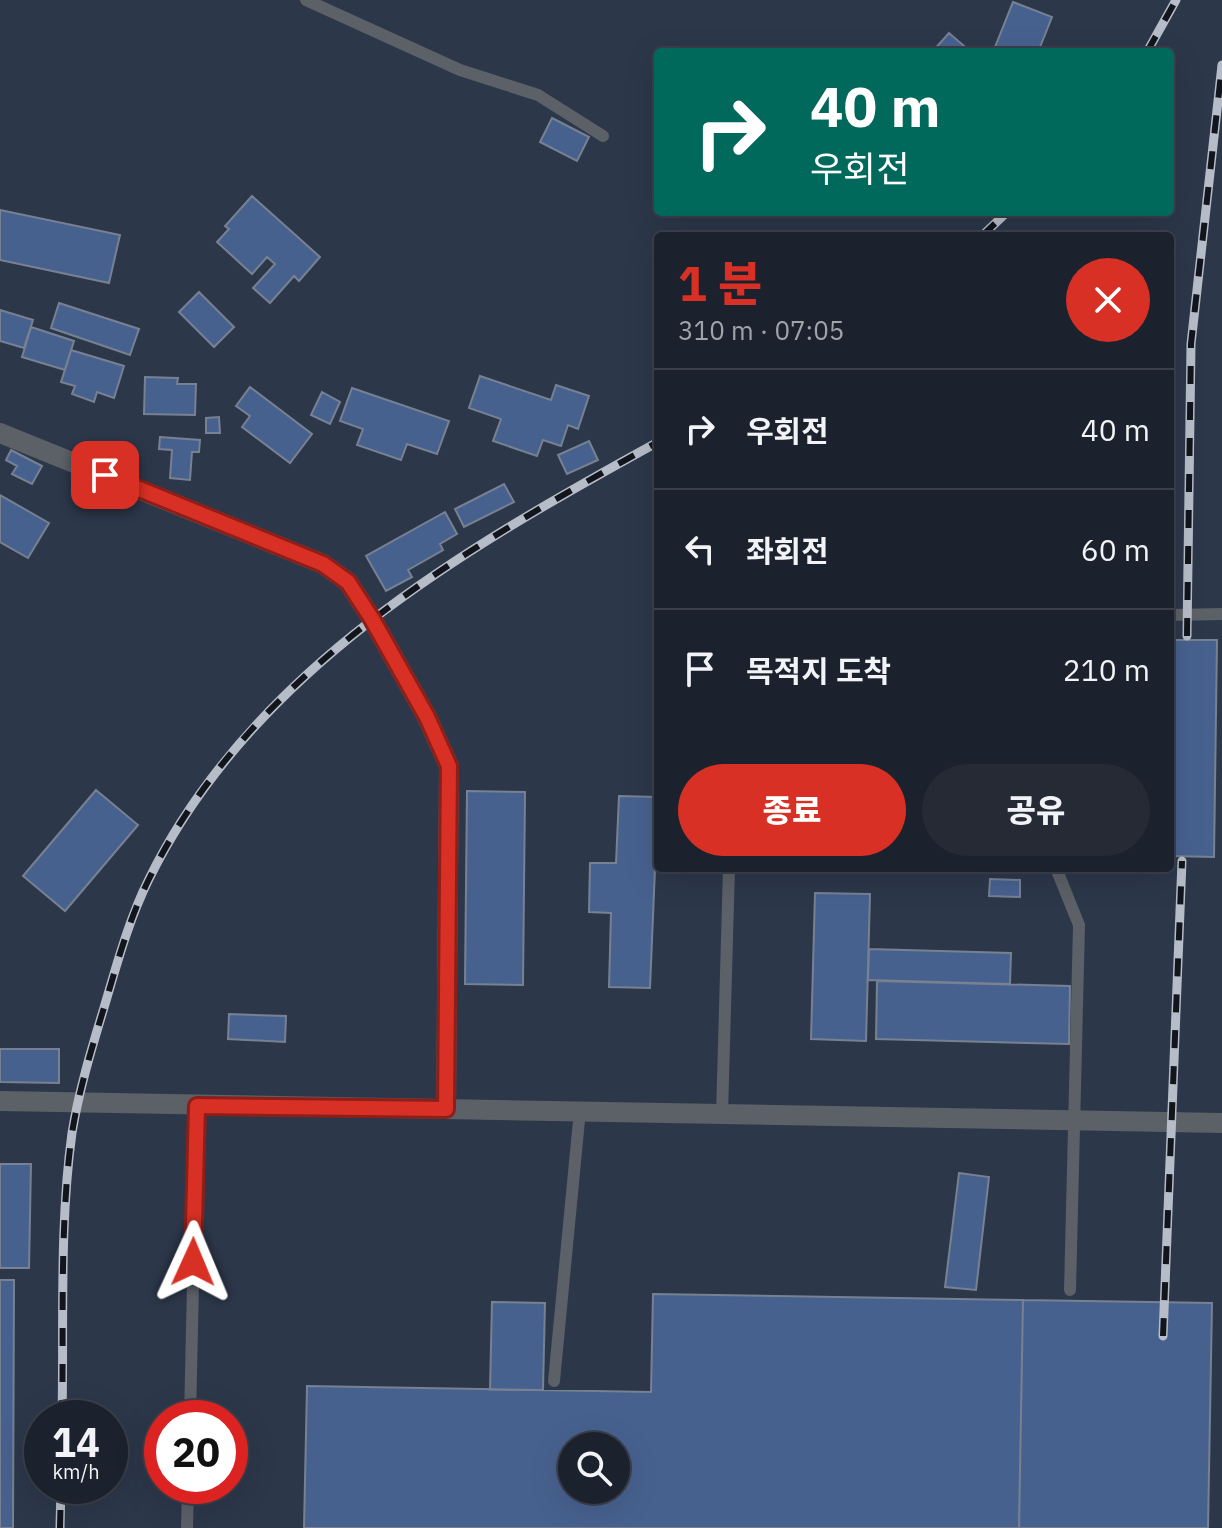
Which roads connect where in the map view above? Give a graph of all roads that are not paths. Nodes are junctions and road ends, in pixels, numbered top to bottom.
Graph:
1 (306, 0) edge
2 (603, 136) dead end
3 (0, 433) edge
4 (1222, 614) edge
5 (1174, 615) edge
6 (729, 872) edge
7 (1058, 872) edge
8 (0, 1101) edge
9 (197, 1106) junction
10 (446, 1109) junction
11 (580, 1110) junction
12 (722, 1114) junction
13 (1072, 1120) junction
14 (1222, 1123) edge
15 (1070, 1290) dead end
16 (554, 1381) dead end
17 (190, 1400) edge
18 (188, 1504) edge
19 (187, 1528) edge

1 - 2 lane
3 - 10 street
4 - 5 lane
6 - 12 lane
7 - 13 lane
8 - 9 street
9 - 10 street
9 - 17 lane
10 - 11 street
11 - 12 street
11 - 16 lane
12 - 13 street
13 - 14 street
13 - 15 lane
18 - 19 lane

